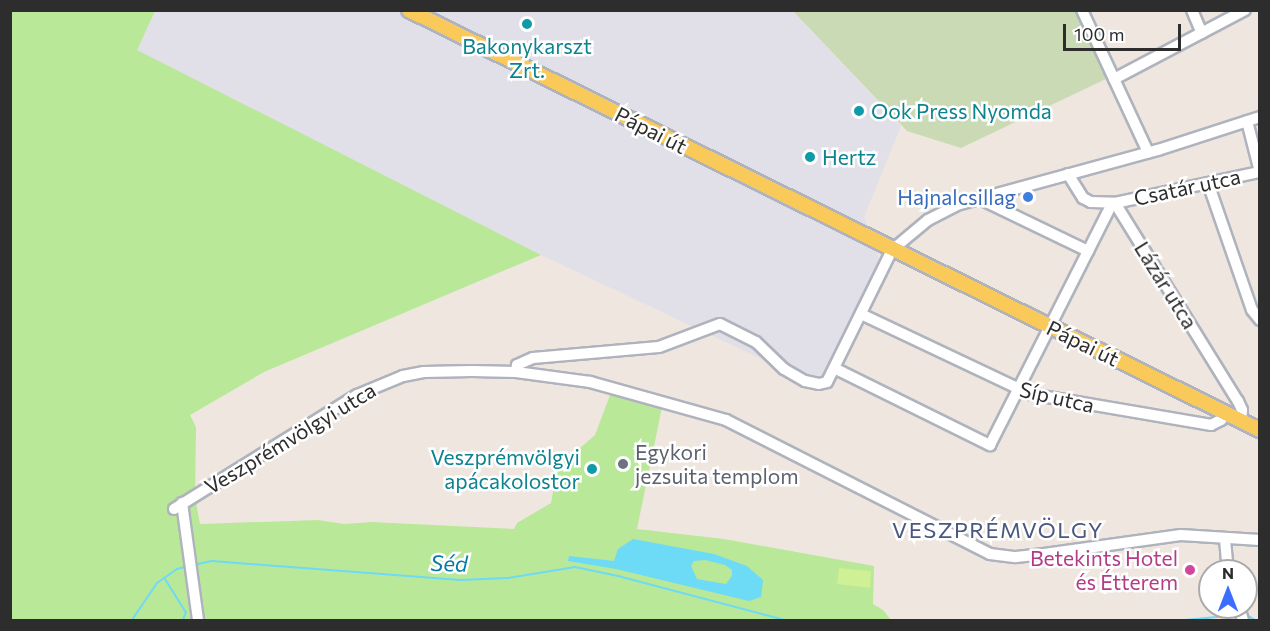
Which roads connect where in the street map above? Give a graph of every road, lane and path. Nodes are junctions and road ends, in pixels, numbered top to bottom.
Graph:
1 (409, 10) edge
2 (1082, 10) edge
3 (1192, 10) edge
4 (1245, 10) edge
5 (1202, 33) junction
6 (1114, 79) junction
7 (1260, 117) edge
8 (1247, 121) junction
9 (1148, 153) junction
10 (1260, 172) edge
11 (1068, 174) junction
12 (1208, 183) junction
13 (980, 199) junction
14 (1112, 206) junction
15 (892, 250) junction
16 (1088, 251) junction
17 (861, 314) junction
18 (1260, 320) edge
19 (1049, 327) junction
20 (836, 369) junction
21 (516, 372) junction
22 (1018, 390) junction
23 (1227, 413) junction
24 (1241, 421) junction
25 (1260, 430) edge
26 (1224, 539) junction
27 (1260, 540) edge
28 (1226, 559) edge
29 (198, 621) edge

1 - 15 main road, Pápai út
2 - 6 street
3 - 5 street
4 - 5 street
5 - 6 street
6 - 9 street
7 - 8 street
8 - 9 street
8 - 10 street
9 - 11 street
10 - 12 street, Csatár utca
11 - 13 street
11 - 14 street
12 - 14 street, Csatár utca
12 - 18 street
13 - 15 street
13 - 16 street
14 - 16 street
14 - 24 street, Lázár utca
15 - 17 street
15 - 19 main road, Pápai út
16 - 19 street
17 - 20 street
17 - 22 street, Síp utca
19 - 22 street
19 - 23 main road, Pápai út
20 - 21 street
20 - 22 street
21 - 26 street, Veszprémvölgyi utca
21 - 29 street, Veszprémvölgyi utca
22 - 23 street, Síp utca
23 - 24 main road, Pápai út
24 - 25 main road, Pápai út
26 - 27 street, Veszprémvölgyi utca
26 - 28 street

